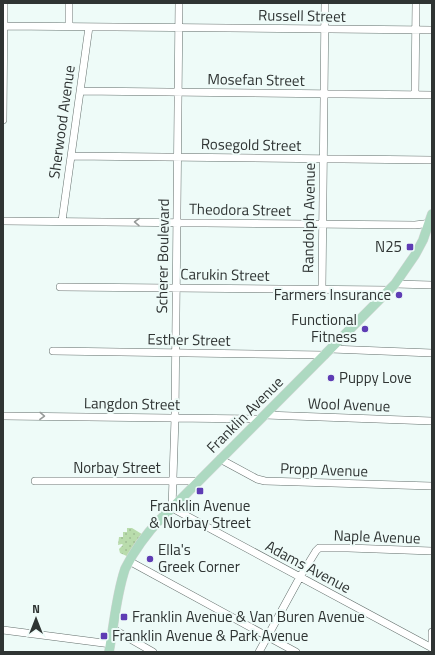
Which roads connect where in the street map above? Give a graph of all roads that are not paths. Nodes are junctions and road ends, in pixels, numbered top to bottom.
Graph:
1 (4, 3) edge
2 (69, 3) edge
3 (179, 3) edge
4 (325, 3) edge
5 (416, 3) edge
6 (3, 26) edge
7 (69, 26) junction
8 (89, 27) junction
9 (178, 28) junction
10 (324, 29) junction
11 (416, 30) junction
12 (432, 30) edge
13 (80, 91) junction
14 (178, 92) junction
15 (324, 94) junction
16 (415, 95) junction
17 (432, 95) edge
18 (3, 120) edge
19 (71, 156) junction
20 (177, 157) junction
21 (323, 159) junction
22 (432, 160) edge
23 (432, 214) edge
24 (3, 221) edge
25 (62, 221) junction
26 (176, 222) junction
27 (430, 223) edge
28 (322, 224) junction
29 (432, 286) edge
30 (60, 287) dead end
31 (392, 287) junction
32 (176, 288) junction
33 (322, 289) junction
34 (54, 351) dead end
35 (175, 352) junction
36 (328, 352) junction
37 (432, 353) edge
38 (3, 416) edge
39 (263, 417) junction
40 (174, 418) junction
41 (432, 421) edge
42 (220, 459) junction
43 (35, 481) dead end
44 (173, 481) junction
45 (199, 481) junction
46 (432, 486) edge
47 (172, 508) junction
48 (432, 551) edge
49 (129, 561) junction
50 (300, 578) junction
51 (113, 629) junction
52 (3, 630) edge
53 (432, 632) edge
54 (268, 637) junction
55 (110, 648) edge
56 (432, 648) edge
57 (153, 652) edge
58 (259, 652) edge
59 (296, 652) edge

1 - 6 street
2 - 7 street
3 - 9 street, Scherer Boulevard
4 - 10 street, Randolph Avenue
5 - 11 street
6 - 7 street, Russell Street
6 - 18 street
7 - 8 street, Russell Street
8 - 9 street, Russell Street
8 - 13 street, Sherwood Avenue
9 - 10 street, Russell Street
9 - 14 street, Scherer Boulevard
10 - 11 street, Russell Street
10 - 15 street, Randolph Avenue
11 - 12 street, Russell Street
11 - 16 street
13 - 14 street, Mosefan Street
13 - 19 street, Sherwood Avenue
14 - 15 street, Mosefan Street
14 - 20 street, Scherer Boulevard
15 - 16 street, Mosefan Street
15 - 21 street, Randolph Avenue
16 - 17 street, Mosefan Street
19 - 20 street, Rosegold Street
19 - 25 street, Sherwood Avenue
20 - 21 street, Rosegold Street
20 - 26 street, Scherer Boulevard
21 - 22 street, Rosegold Street
21 - 28 street, Randolph Avenue
23 - 27 main road, Franklin Avenue
24 - 25 street, Theodora Street
26 -> 25 street, Theodora Street
26 - 28 street, Theodora Street
26 - 32 street, Scherer Boulevard
27 - 28 street, Theodora Street
27 - 31 main road, Franklin Avenue
28 - 33 street, Randolph Avenue
29 - 31 street, Carukin Street
30 - 32 street, Carukin Street
31 - 33 street, Carukin Street
31 - 36 main road, Franklin Avenue
32 - 33 street, Carukin Street
32 - 35 street, Scherer Boulevard
34 - 35 street, Esther Street
35 - 36 street, Esther Street
35 - 40 street, Scherer Boulevard
36 - 37 street, Esther Street
36 - 39 main road, Franklin Avenue
38 -> 40 street, Langdon Street
39 - 40 street, Langdon Street
39 - 41 street, Wool Avenue
39 - 42 main road, Franklin Avenue
40 - 44 street, Scherer Boulevard
42 - 45 main road, Franklin Avenue
42 - 46 street, Propp Avenue
43 - 44 street, Norbay Street
44 - 45 street, Norbay Street
44 - 47 street, Scherer Boulevard
45 - 47 main road, Franklin Avenue
47 - 49 main road, Franklin Avenue
47 - 50 street, Adams Avenue
48 - 50 street, Naple Avenue
49 - 51 main road, Franklin Avenue
49 - 54 street
50 - 54 street
50 - 56 street, Adams Avenue
51 - 55 main road, Franklin Avenue
51 - 57 street
52 - 55 street
53 - 56 street
54 - 58 street
54 - 59 street

